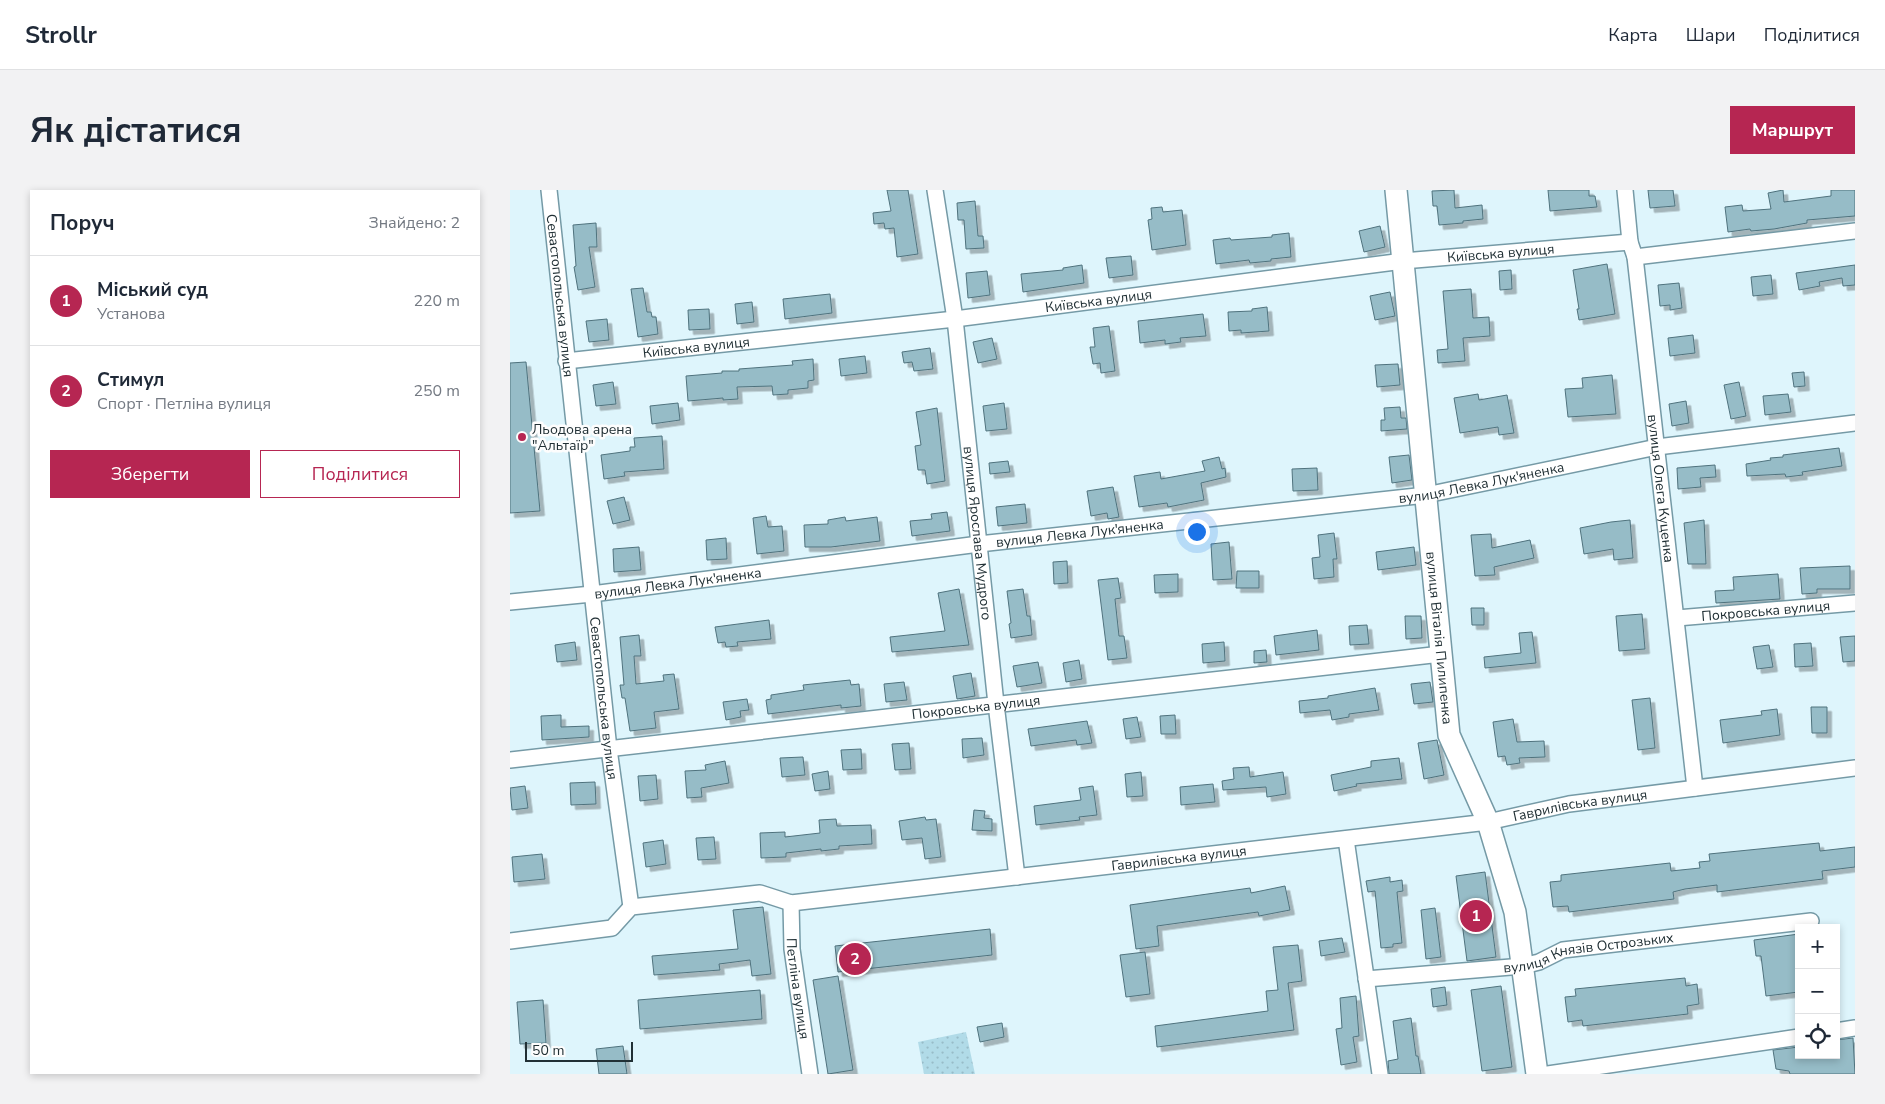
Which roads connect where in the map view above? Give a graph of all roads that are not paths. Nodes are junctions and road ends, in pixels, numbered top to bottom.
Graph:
1 (549, 190) edge
2 (935, 190) edge
3 (1396, 190) edge
4 (1625, 190) edge
5 (1855, 231) edge
6 (1630, 242) junction
7 (1635, 257) junction
8 (1403, 261) junction
9 (955, 319) junction
10 (566, 361) junction
11 (1855, 423) edge
12 (1657, 447) junction
13 (1426, 495) junction
14 (979, 544) junction
15 (592, 594) junction
16 (510, 602) edge
17 (1855, 603) edge
18 (1677, 618) junction
19 (1441, 654) junction
20 (996, 704) junction
21 (609, 749) junction
22 (510, 760) edge
23 (1855, 768) edge
24 (1695, 788) junction
25 (1488, 822) junction
26 (1346, 839) junction
27 (1017, 877) junction
28 (792, 903) junction
29 (631, 907) junction
30 (1811, 921) dead end
31 (510, 940) edge
32 (1523, 966) junction
33 (1366, 979) junction
34 (1855, 1028) edge
35 (1840, 1030) edge
36 (1795, 1038) edge
37 (810, 1074) edge
38 (1380, 1074) edge
39 (1537, 1074) edge
40 (1548, 1074) edge

1 - 10 street, Севастопольська вулиця
2 - 9 street, вулиця Ярослава Мудрого
3 - 8 street, вулиця Віталія Пилипенка
4 - 6 street, вулиця Олега Куценка
5 - 7 street
6 - 7 street, вулиця Олега Куценка
6 - 8 street, Київська вулиця
7 - 12 street, вулиця Олега Куценка
8 - 9 street, Київська вулиця
8 - 13 street, вулиця Віталія Пилипенка
9 - 10 street, Київська вулиця
9 - 14 street, вулиця Ярослава Мудрого
10 - 15 street, Севастопольська вулиця
11 - 12 street, вулиця Левка Лук'яненка
12 - 13 street, вулиця Левка Лук'яненка
12 - 18 street, вулиця Олега Куценка
13 - 14 street, вулиця Левка Лук'яненка
13 - 19 street, вулиця Віталія Пилипенка
14 - 15 street, вулиця Левка Лук'яненка
14 - 20 street, вулиця Ярослава Мудрого
15 - 16 street, вулиця Левка Лук'яненка
15 - 21 street, Севастопольська вулиця
17 - 18 street, Покровська вулиця
18 - 24 street, вулиця Олега Куценка
19 - 20 street, Покровська вулиця
19 - 25 street, вулиця Віталія Пилипенка
20 - 21 street, Покровська вулиця
20 - 27 street, вулиця Ярослава Мудрого
21 - 22 street, Покровська вулиця
21 - 29 street, Севастопольська вулиця
23 - 24 street, Гаврилівська вулиця
24 - 25 street, Гаврилівська вулиця
25 - 26 street, Гаврилівська вулиця
25 - 32 street, вулиця Віталія Пилипенка
26 - 27 street, Гаврилівська вулиця
26 - 33 street
27 - 28 street, Гаврилівська вулиця
28 - 29 street, Гаврилівська вулиця
28 - 37 street, Петліна вулиця
29 - 31 street
30 - 32 street, вулиця Князів Острозьких
32 - 33 street, вулиця Князів Острозьких
32 - 39 street, вулиця Віталія Пилипенка
33 - 38 street
34 - 35 street
36 - 40 street

